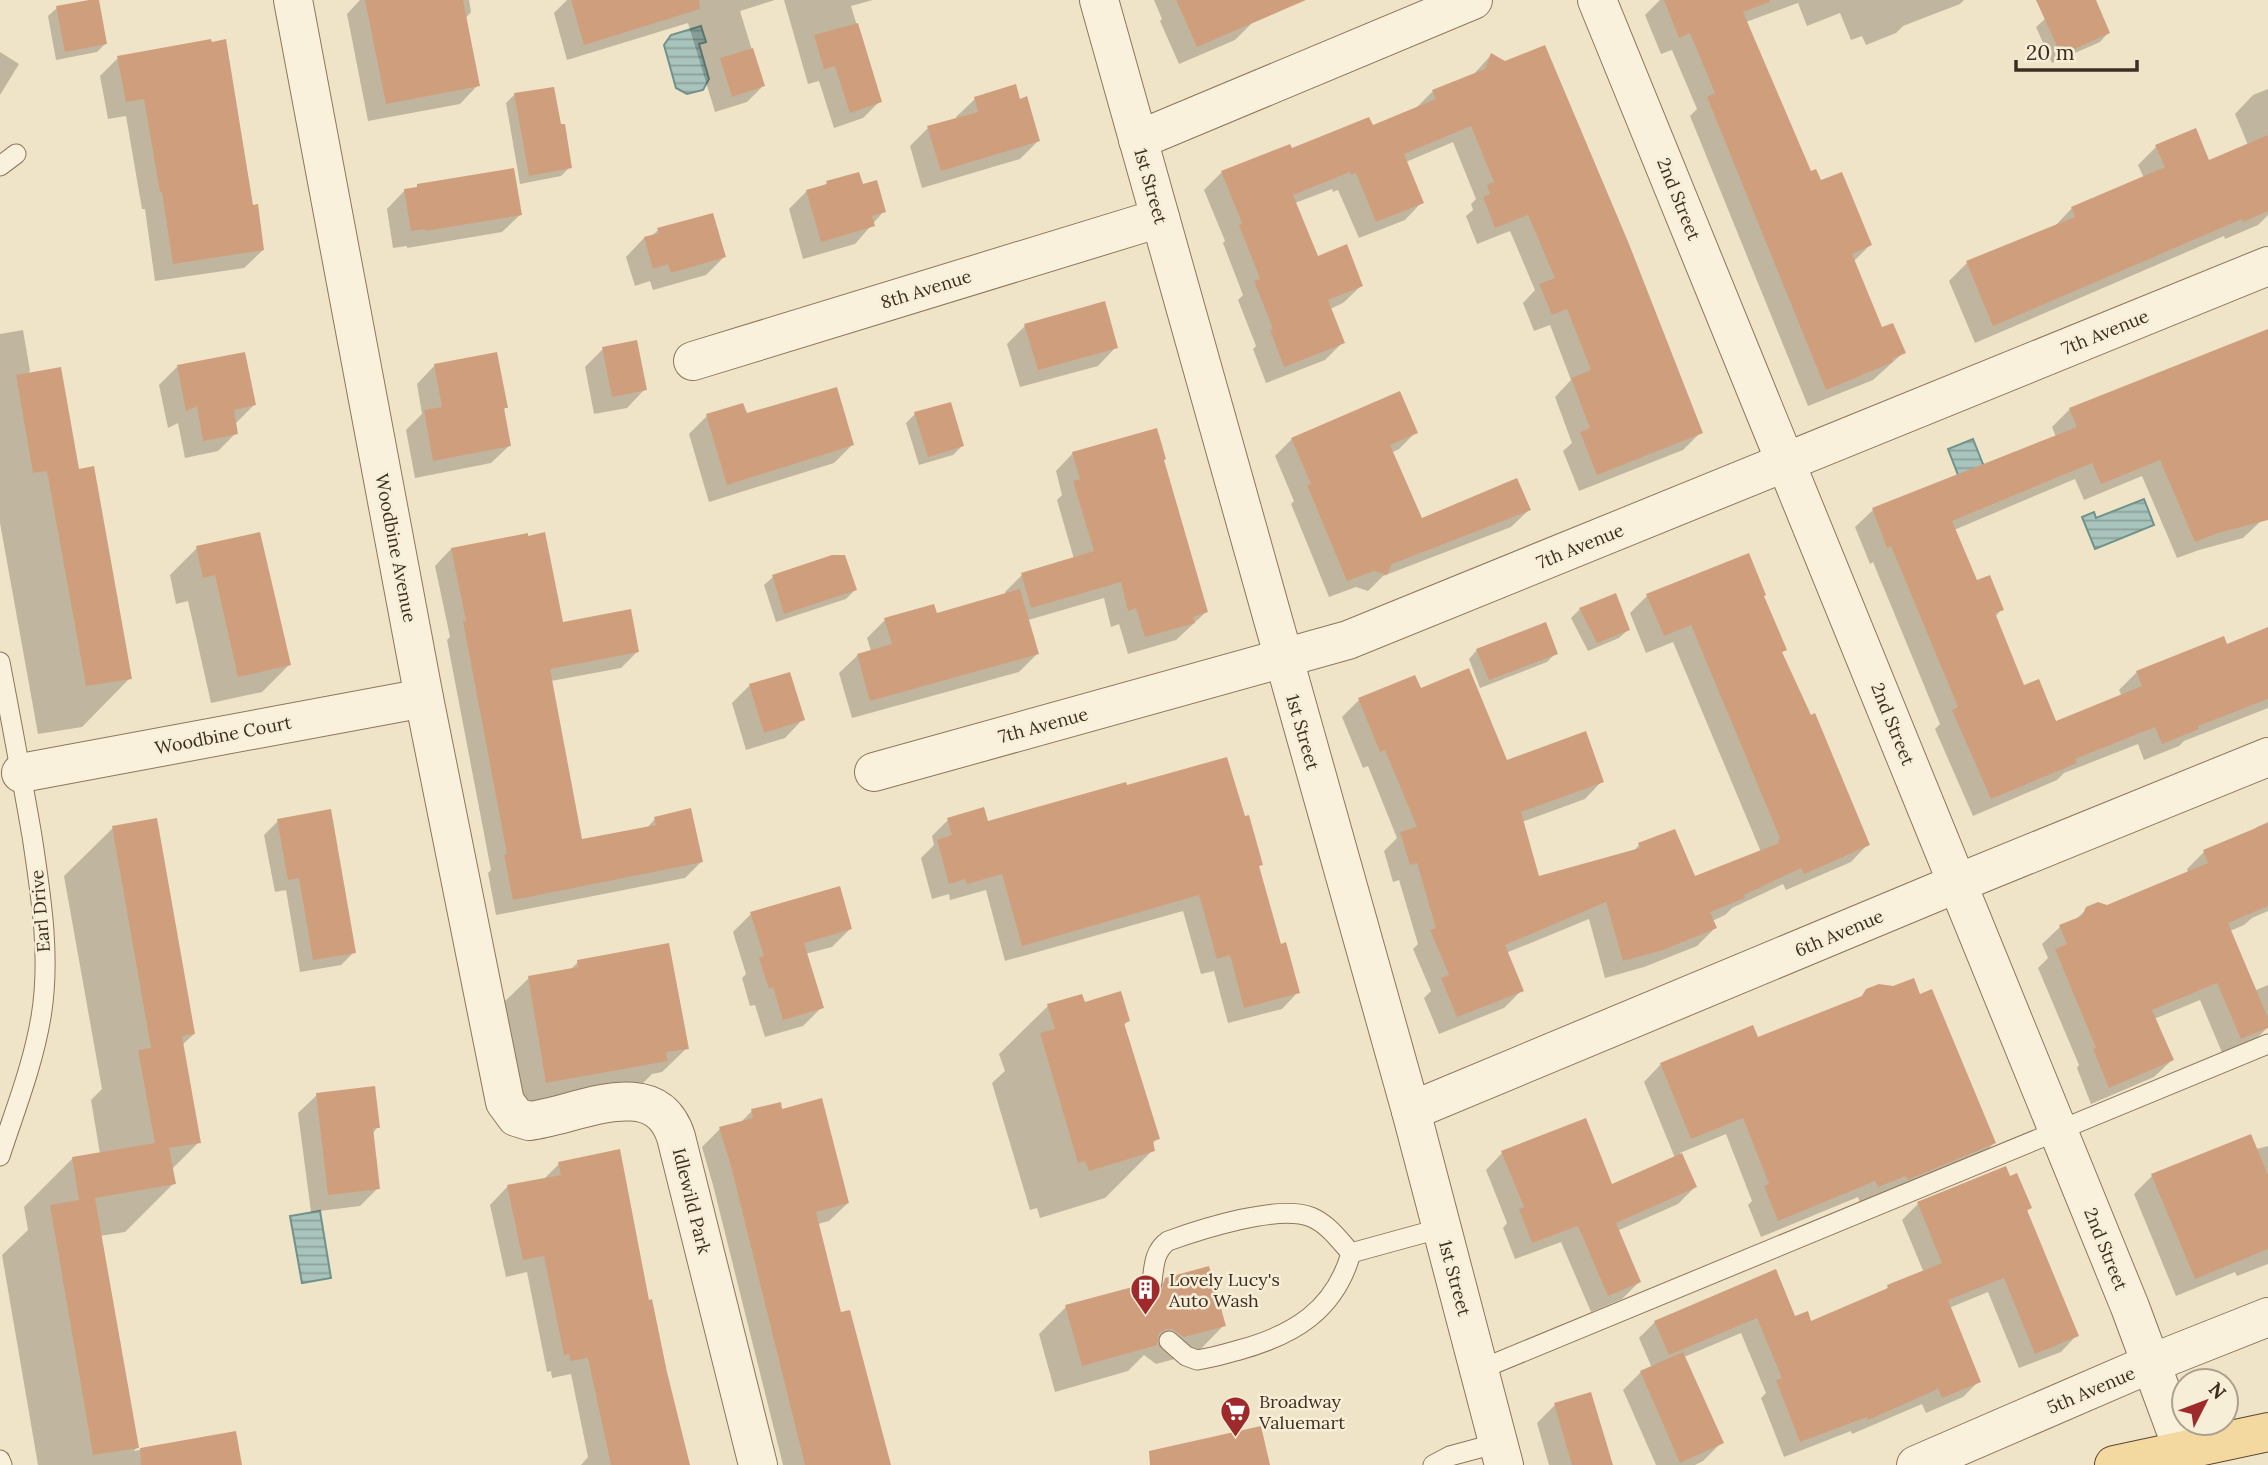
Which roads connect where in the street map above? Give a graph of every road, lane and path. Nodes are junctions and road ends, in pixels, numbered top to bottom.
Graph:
1 (293, 0) edge
2 (1100, 0) edge
3 (1473, 0) edge
4 (1597, 0) edge
5 (1138, 140) junction
6 (16, 154) dead end
7 (0, 166) edge
8 (1160, 218) junction
9 (2268, 266) edge
10 (693, 361) dead end
11 (1787, 461) junction
12 (1283, 659) junction
13 (0, 662) edge
14 (424, 698) junction
15 (2268, 757) edge
16 (874, 772) dead end
17 (21, 773) junction
18 (1958, 883) junction
19 (2268, 1044) edge
20 (504, 1094) joint
21 (1411, 1111) junction
22 (2058, 1131) junction
23 (0, 1156) edge
24 (1442, 1228) junction
25 (1351, 1253) junction
26 (1152, 1282) dead end
27 (2268, 1317) edge
28 (1169, 1341) dead end
29 (2152, 1363) junction
30 (1479, 1370) junction
31 (2268, 1432) edge
32 (2183, 1450) junction
33 (1501, 1454) edge
34 (0, 1460) edge
35 (2, 1465) edge
36 (758, 1465) edge
37 (1433, 1465) edge
38 (1916, 1465) edge
39 (2114, 1465) edge

1 - 14 street, Woodbine Avenue
2 - 5 street, 1st Street
3 - 5 street
4 - 11 street, 2nd Street
5 - 8 street, 1st Street
6 - 7 lane
8 - 10 street, 8th Avenue
8 - 12 street, 1st Street
9 - 11 street, 7th Avenue
11 - 12 street, 7th Avenue
11 - 18 street, 2nd Street
12 - 16 street, 7th Avenue
12 - 21 street, 1st Street
13 - 17 lane, Earl Drive
14 - 17 street, Woodbine Court
14 - 20 street, Woodbine Avenue
15 - 18 street, 6th Avenue
17 - 23 lane, Earl Drive
18 - 21 street, 6th Avenue
18 - 22 street, 2nd Street
19 - 22 lane
20 - 36 street, Idlewild Park
21 - 24 street, 1st Street
22 - 29 street, 2nd Street
22 - 30 lane
24 - 25 lane
24 - 30 street, 1st Street
25 - 26 lane
25 - 28 lane
27 - 29 street, 5th Avenue
29 - 32 street, 2nd Street
29 - 38 street, 5th Avenue
30 - 33 street, 1st Street
31 - 32 main road
32 - 39 main road
33 - 37 lane
34 - 35 lane

